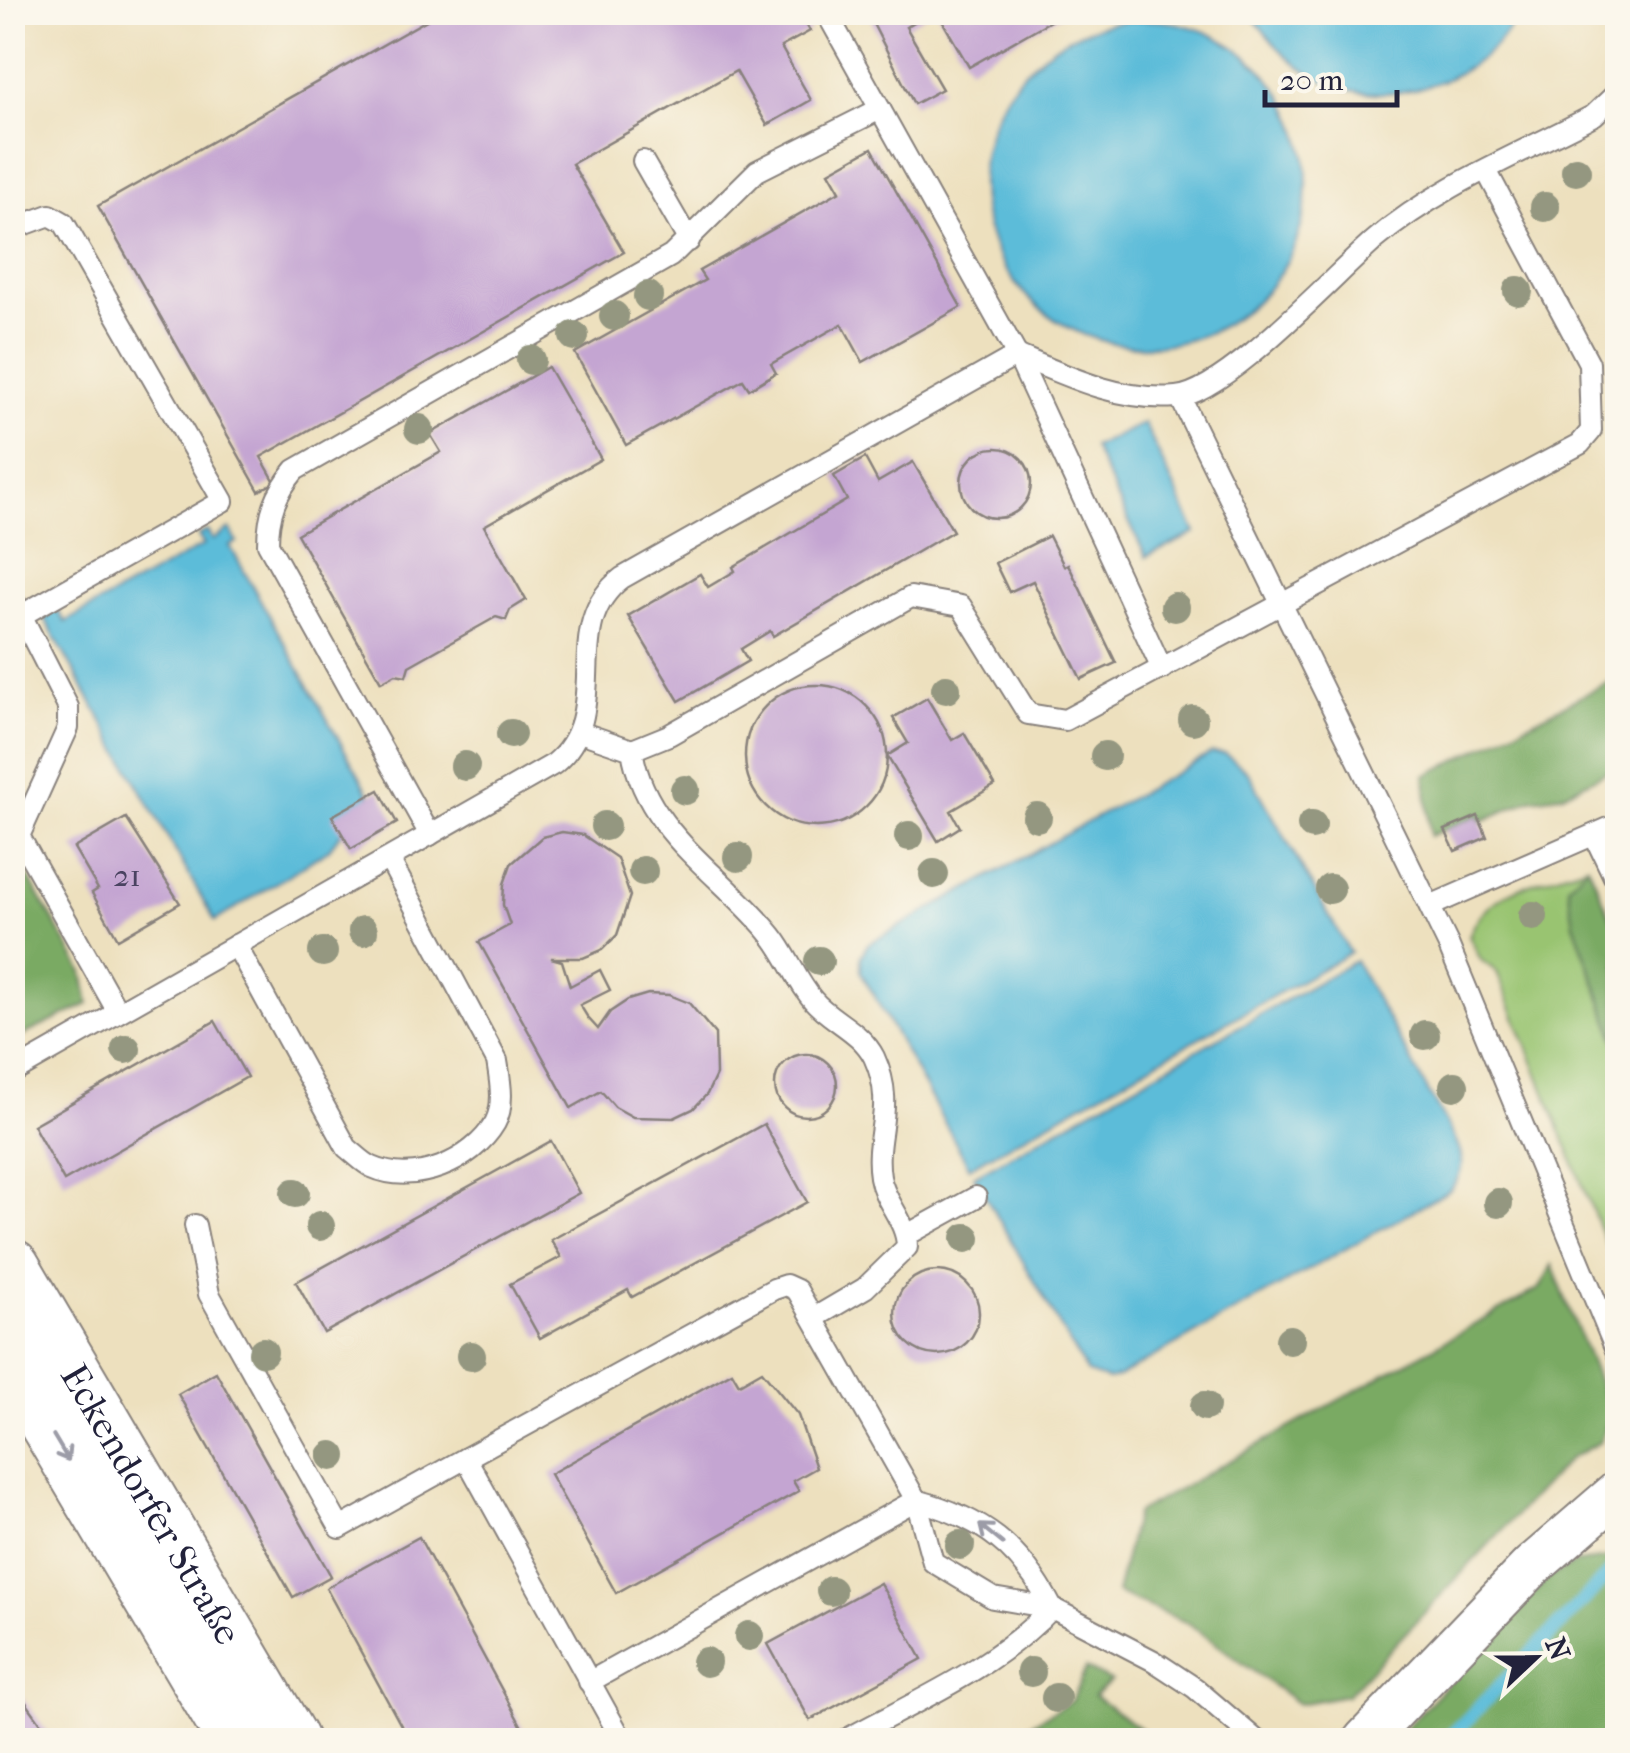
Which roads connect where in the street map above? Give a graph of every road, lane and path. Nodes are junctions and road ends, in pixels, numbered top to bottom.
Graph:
1 (826, 12) edge
2 (1618, 92) edge
3 (880, 109) junction
4 (644, 162) dead end
5 (1487, 172) junction
6 (12, 229) edge
7 (689, 241) junction
8 (1017, 354) junction
9 (1180, 398) junction
10 (1280, 605) junction
11 (17, 606) edge
12 (1162, 669) junction
13 (580, 732) junction
14 (632, 750) junction
15 (1618, 824) edge
16 (16, 831) edge
17 (1594, 834) junction
18 (430, 835) junction
19 (389, 859) junction
20 (1618, 886) edge
21 (1430, 906) junction
22 (236, 945) junction
23 (118, 1012) junction
24 (12, 1073) edge
25 (976, 1197) dead end
26 (195, 1225) dead end
27 (907, 1235) junction
28 (12, 1268) edge
29 (814, 1318) junction
30 (1618, 1355) edge
31 (12, 1364) edge
32 (466, 1458) junction
33 (1618, 1492) edge
34 (916, 1500) junction
35 (1052, 1608) junction
36 (589, 1682) junction
37 (235, 1740) edge
38 (290, 1740) edge
39 (622, 1740) edge
40 (845, 1740) edge
41 (1256, 1740) edge
42 (1364, 1740) edge

1 - 3 lane
2 - 5 lane
3 - 7 lane
3 - 8 lane
4 - 7 lane
5 - 9 lane
5 - 10 lane
6 - 11 lane
7 - 18 lane
8 - 9 lane
8 - 12 lane
8 - 13 lane
9 - 10 lane
10 - 12 lane
10 - 21 lane
11 - 16 lane
12 - 14 lane
13 - 14 lane
13 - 18 lane
14 - 27 lane
15 - 17 lane
16 - 23 lane
17 - 20 lane
17 - 21 lane
18 - 19 lane
19 - 22 lane
19 - 22 lane
21 - 30 lane
22 - 23 lane
23 - 24 lane
25 - 27 lane
26 - 32 lane
27 - 29 lane
28 - 38 main road, Eckendorfer Straße
29 - 32 lane
29 - 34 lane
31 -> 37 main road, Eckendorfer Straße
32 - 36 lane
33 - 42 street
35 -> 34 lane
34 - 35 lane
34 - 36 lane
35 - 40 lane
35 - 41 lane
36 - 39 lane

